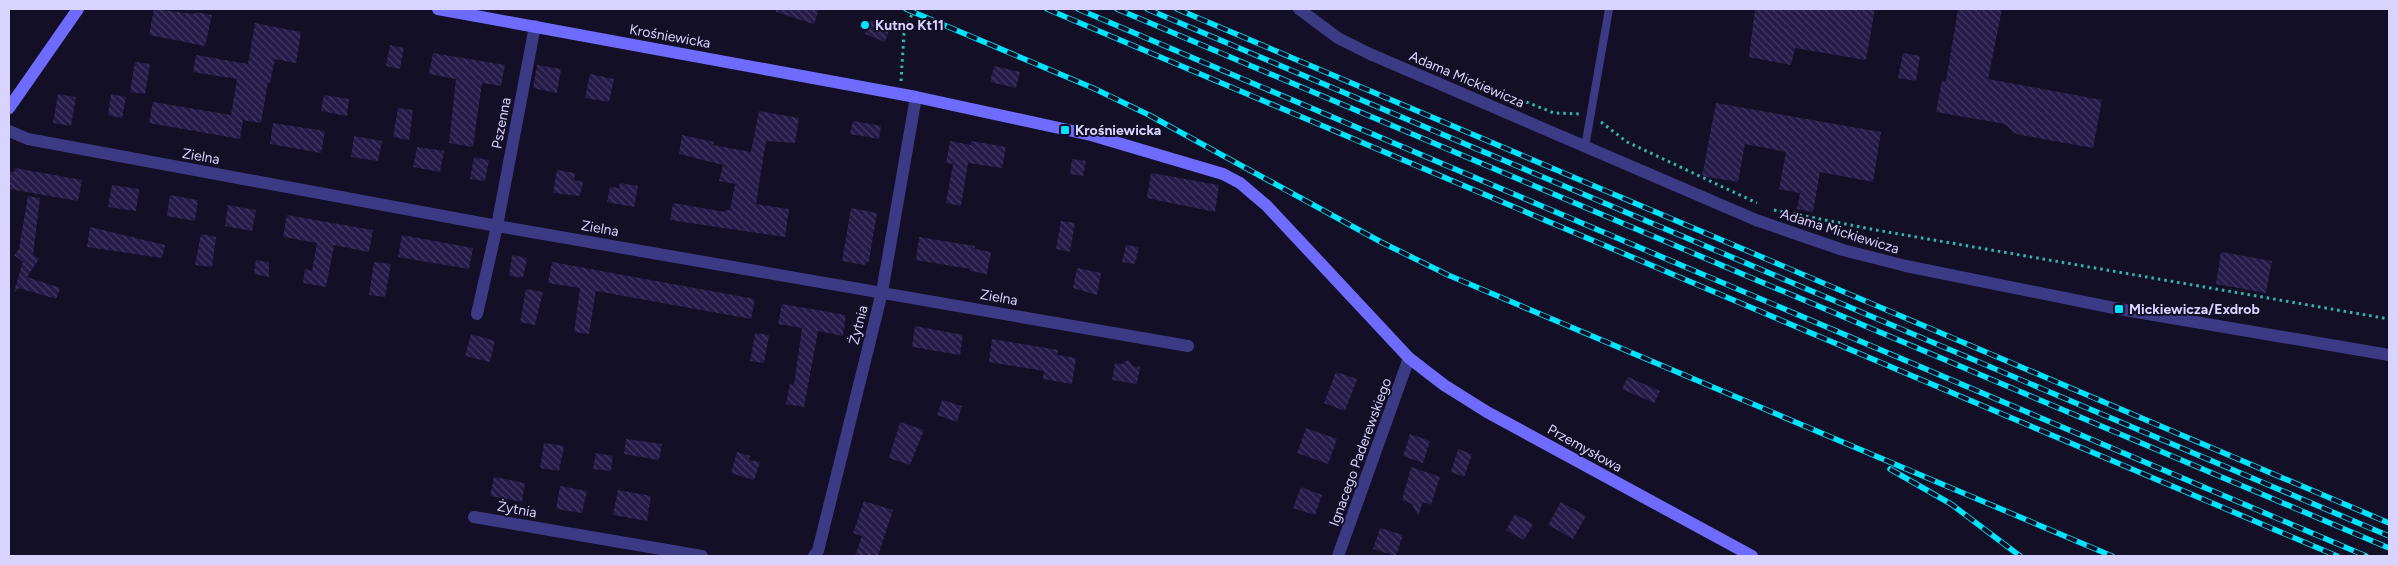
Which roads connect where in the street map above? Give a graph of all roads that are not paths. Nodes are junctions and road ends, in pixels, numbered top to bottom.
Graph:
1 (78, 9) edge
2 (438, 9) edge
3 (1299, 9) edge
4 (1609, 9) edge
5 (535, 26) junction
6 (916, 97) junction
7 (9, 108) edge
8 (9, 131) edge
9 (1585, 147) junction
10 (497, 226) junction
11 (882, 292) junction
12 (477, 314) dead end
13 (1188, 346) dead end
14 (2389, 355) edge
15 (1409, 358) junction
16 (474, 517) dead end
17 (702, 556) edge
18 (814, 556) edge
19 (1338, 556) edge
20 (1752, 556) edge

1 - 7 street
2 - 5 street, Krośniewicka
3 - 9 street, Adama Mickiewicza
4 - 9 lane
5 - 6 street, Krośniewicka
5 - 10 street, Pszenna
6 - 11 street, Żytnia
6 - 15 street, Krośniewicka
8 - 10 street, Zielna
9 - 14 street, Adama Mickiewicza
10 - 11 street, Zielna
10 - 12 street, Pszenna
11 - 13 street, Zielna
11 - 18 street, Żytnia
15 - 19 street, Ignacego Paderewskiego
15 - 20 street, Przemysłowa
16 - 17 street, Żytnia

